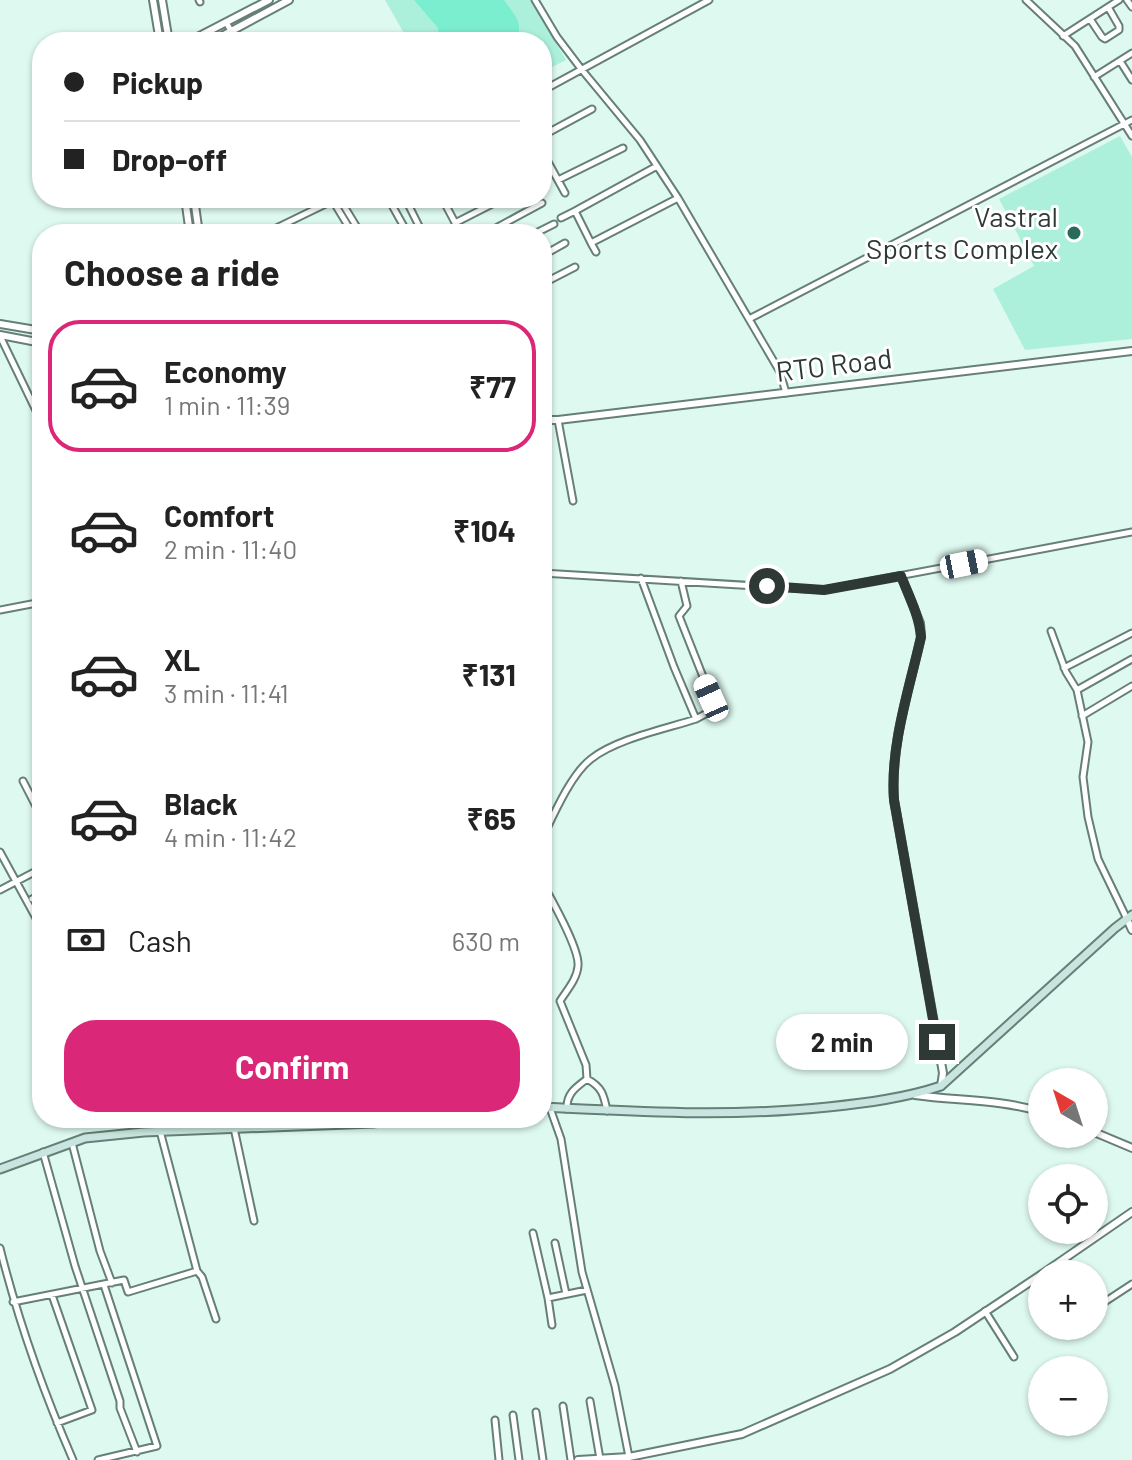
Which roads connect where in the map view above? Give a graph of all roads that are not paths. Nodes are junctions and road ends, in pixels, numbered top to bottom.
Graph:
1 (153, 0) edge
2 (162, 0) edge
3 (269, 0) edge
4 (289, 0) edge
5 (535, 0) edge
6 (709, 0) edge
7 (1026, 0) edge
8 (1119, 0) edge
9 (1127, 0) edge
10 (1108, 7) junction
11 (1132, 7) edge
12 (1090, 19) junction
13 (226, 22) junction
14 (231, 31) joint
15 (158, 32) edge
16 (167, 32) edge
17 (207, 32) edge
18 (1063, 36) junction
19 (1132, 53) edge
20 (1120, 61) junction
21 (582, 70) junction
22 (1094, 77) junction
23 (1132, 80) edge
24 (552, 86) edge
25 (592, 109) dead end
26 (1132, 120) edge
27 (1125, 124) junction
28 (552, 131) edge
29 (1132, 136) edge
30 (623, 148) dead end
31 (657, 166) junction
32 (552, 169) edge
33 (558, 180) junction
34 (565, 193) dead end
35 (678, 198) junction
36 (316, 208) edge
37 (448, 208) edge
38 (484, 208) edge
39 (533, 208) edge
40 (575, 211) junction
41 (561, 218) dead end
42 (455, 223) joint
43 (284, 224) edge
44 (503, 224) edge
45 (565, 243) dead end
46 (591, 243) junction
47 (552, 250) edge
48 (596, 252) dead end
49 (575, 267) dead end
50 (552, 279) edge
51 (749, 319) junction
52 (0, 324) edge
53 (32, 329) edge
54 (0, 336) edge
55 (32, 341) edge
56 (1132, 351) edge
57 (786, 393) junction
58 (32, 402) edge
59 (552, 420) edge
60 (558, 420) junction
61 (573, 501) dead end
62 (1132, 532) edge
63 (552, 574) edge
64 (901, 576) junction
65 (641, 578) junction
66 (681, 581) junction
67 (32, 604) edge
68 (0, 610) edge
69 (1051, 631) dead end
70 (1132, 633) edge
71 (1132, 659) edge
72 (1064, 668) junction
73 (1132, 686) edge
74 (1077, 690) junction
75 (1082, 716) junction
76 (696, 719) junction
77 (23, 781) dead end
78 (32, 799) edge
79 (552, 820) edge
80 (0, 852) edge
81 (32, 873) edge
82 (16, 882) junction
83 (0, 890) edge
84 (552, 901) edge
85 (32, 911) edge
86 (1129, 917) edge
87 (1132, 930) edge
88 (587, 1079) junction
89 (941, 1086) junction
90 (915, 1095) junction
91 (552, 1108) edge
92 (1028, 1108) edge
93 (567, 1109) junction
94 (607, 1111) junction
95 (552, 1120) edge
96 (162, 1128) edge
97 (216, 1128) edge
98 (234, 1128) edge
99 (162, 1131) junction
100 (1108, 1138) edge
101 (72, 1143) junction
102 (1132, 1148) edge
103 (43, 1152) junction
104 (0, 1169) edge
105 (1132, 1212) edge
106 (254, 1221) dead end
107 (533, 1233) dead end
108 (555, 1243) dead end
109 (0, 1248) edge
110 (1062, 1260) edge
111 (197, 1271) junction
112 (112, 1283) junction
113 (1028, 1283) edge
114 (103, 1284) junction
115 (1132, 1284) edge
116 (83, 1288) junction
117 (587, 1290) junction
118 (566, 1294) junction
119 (52, 1295) junction
120 (548, 1298) junction
121 (1108, 1300) edge
122 (13, 1302) junction
123 (985, 1311) junction
124 (216, 1319) dead end
125 (552, 1325) dead end
126 (1014, 1357) dead end
127 (590, 1401) dead end
128 (563, 1406) dead end
129 (536, 1412) dead end
130 (513, 1415) dead end
131 (495, 1420) dead end
132 (57, 1423) junction
133 (137, 1452) junction
134 (629, 1457) junction
135 (600, 1459) edge
136 (73, 1460) edge
137 (98, 1460) edge
138 (499, 1460) edge
139 (519, 1460) edge
140 (543, 1460) edge
141 (571, 1460) edge
142 (578, 1460) edge

1 - 15 street
2 - 16 street
3 - 13 street
4 - 14 street
5 - 21 street
6 - 21 street
7 - 18 street
8 - 10 street
9 - 11 street
10 - 12 street
10 - 12 street
12 - 18 street
13 - 14 street
13 - 17 street
18 - 22 street
19 - 20 street
20 - 22 street
20 - 23 street
21 - 24 street
21 - 31 street
22 - 27 street
25 - 28 street
26 - 27 street
27 - 29 street
27 - 51 street
30 - 33 street
31 - 35 street
31 - 40 street
32 - 33 street
33 - 34 street
35 - 46 street
35 - 51 street
36 - 43 street
37 - 42 street
38 - 42 street
39 - 44 street
40 - 41 street
40 - 46 street
45 - 47 street
46 - 48 street
49 - 50 street
51 - 57 street
52 - 53 street
54 - 55 street
54 - 58 street
56 - 57 street, RTO Road
57 - 60 street, RTO Road
59 - 60 street, RTO Road
60 - 61 street
62 - 64 street
63 - 65 street
64 - 66 street
64 - 89 street
65 - 66 street
65 - 76 street
66 - 76 street
67 - 68 street
69 - 72 street
70 - 72 street
71 - 74 street
72 - 74 street
73 - 75 street
74 - 75 street
75 - 86 street
76 - 79 street
77 - 78 street
80 - 82 street
81 - 82 street
82 - 83 street
82 - 85 street
84 - 88 street
86 - 87 street
86 - 89 main road
88 - 93 street
88 - 94 street
89 - 90 main road
90 - 92 street
90 - 94 main road
91 - 93 main road
93 - 94 main road
95 - 117 street
96 - 99 street
97 - 99 main road
98 - 106 street
99 - 101 main road
99 - 111 street
100 - 102 street
101 - 103 main road
101 - 112 street
103 - 104 main road
103 - 116 street
105 - 110 street
107 - 120 street
108 - 118 street
109 - 122 street
111 - 112 street
111 - 124 street
112 - 114 street
113 - 123 street
114 - 116 street
114 - 133 street
115 - 121 street
116 - 119 street
116 - 133 street
117 - 118 street
117 - 134 street
118 - 120 street
119 - 122 street
119 - 132 street
120 - 125 street
122 - 132 street
123 - 126 street
123 - 134 street
127 - 135 street
128 - 141 street
129 - 140 street
130 - 139 street
131 - 138 street
132 - 136 street
133 - 137 street
134 - 135 street
135 - 142 street

